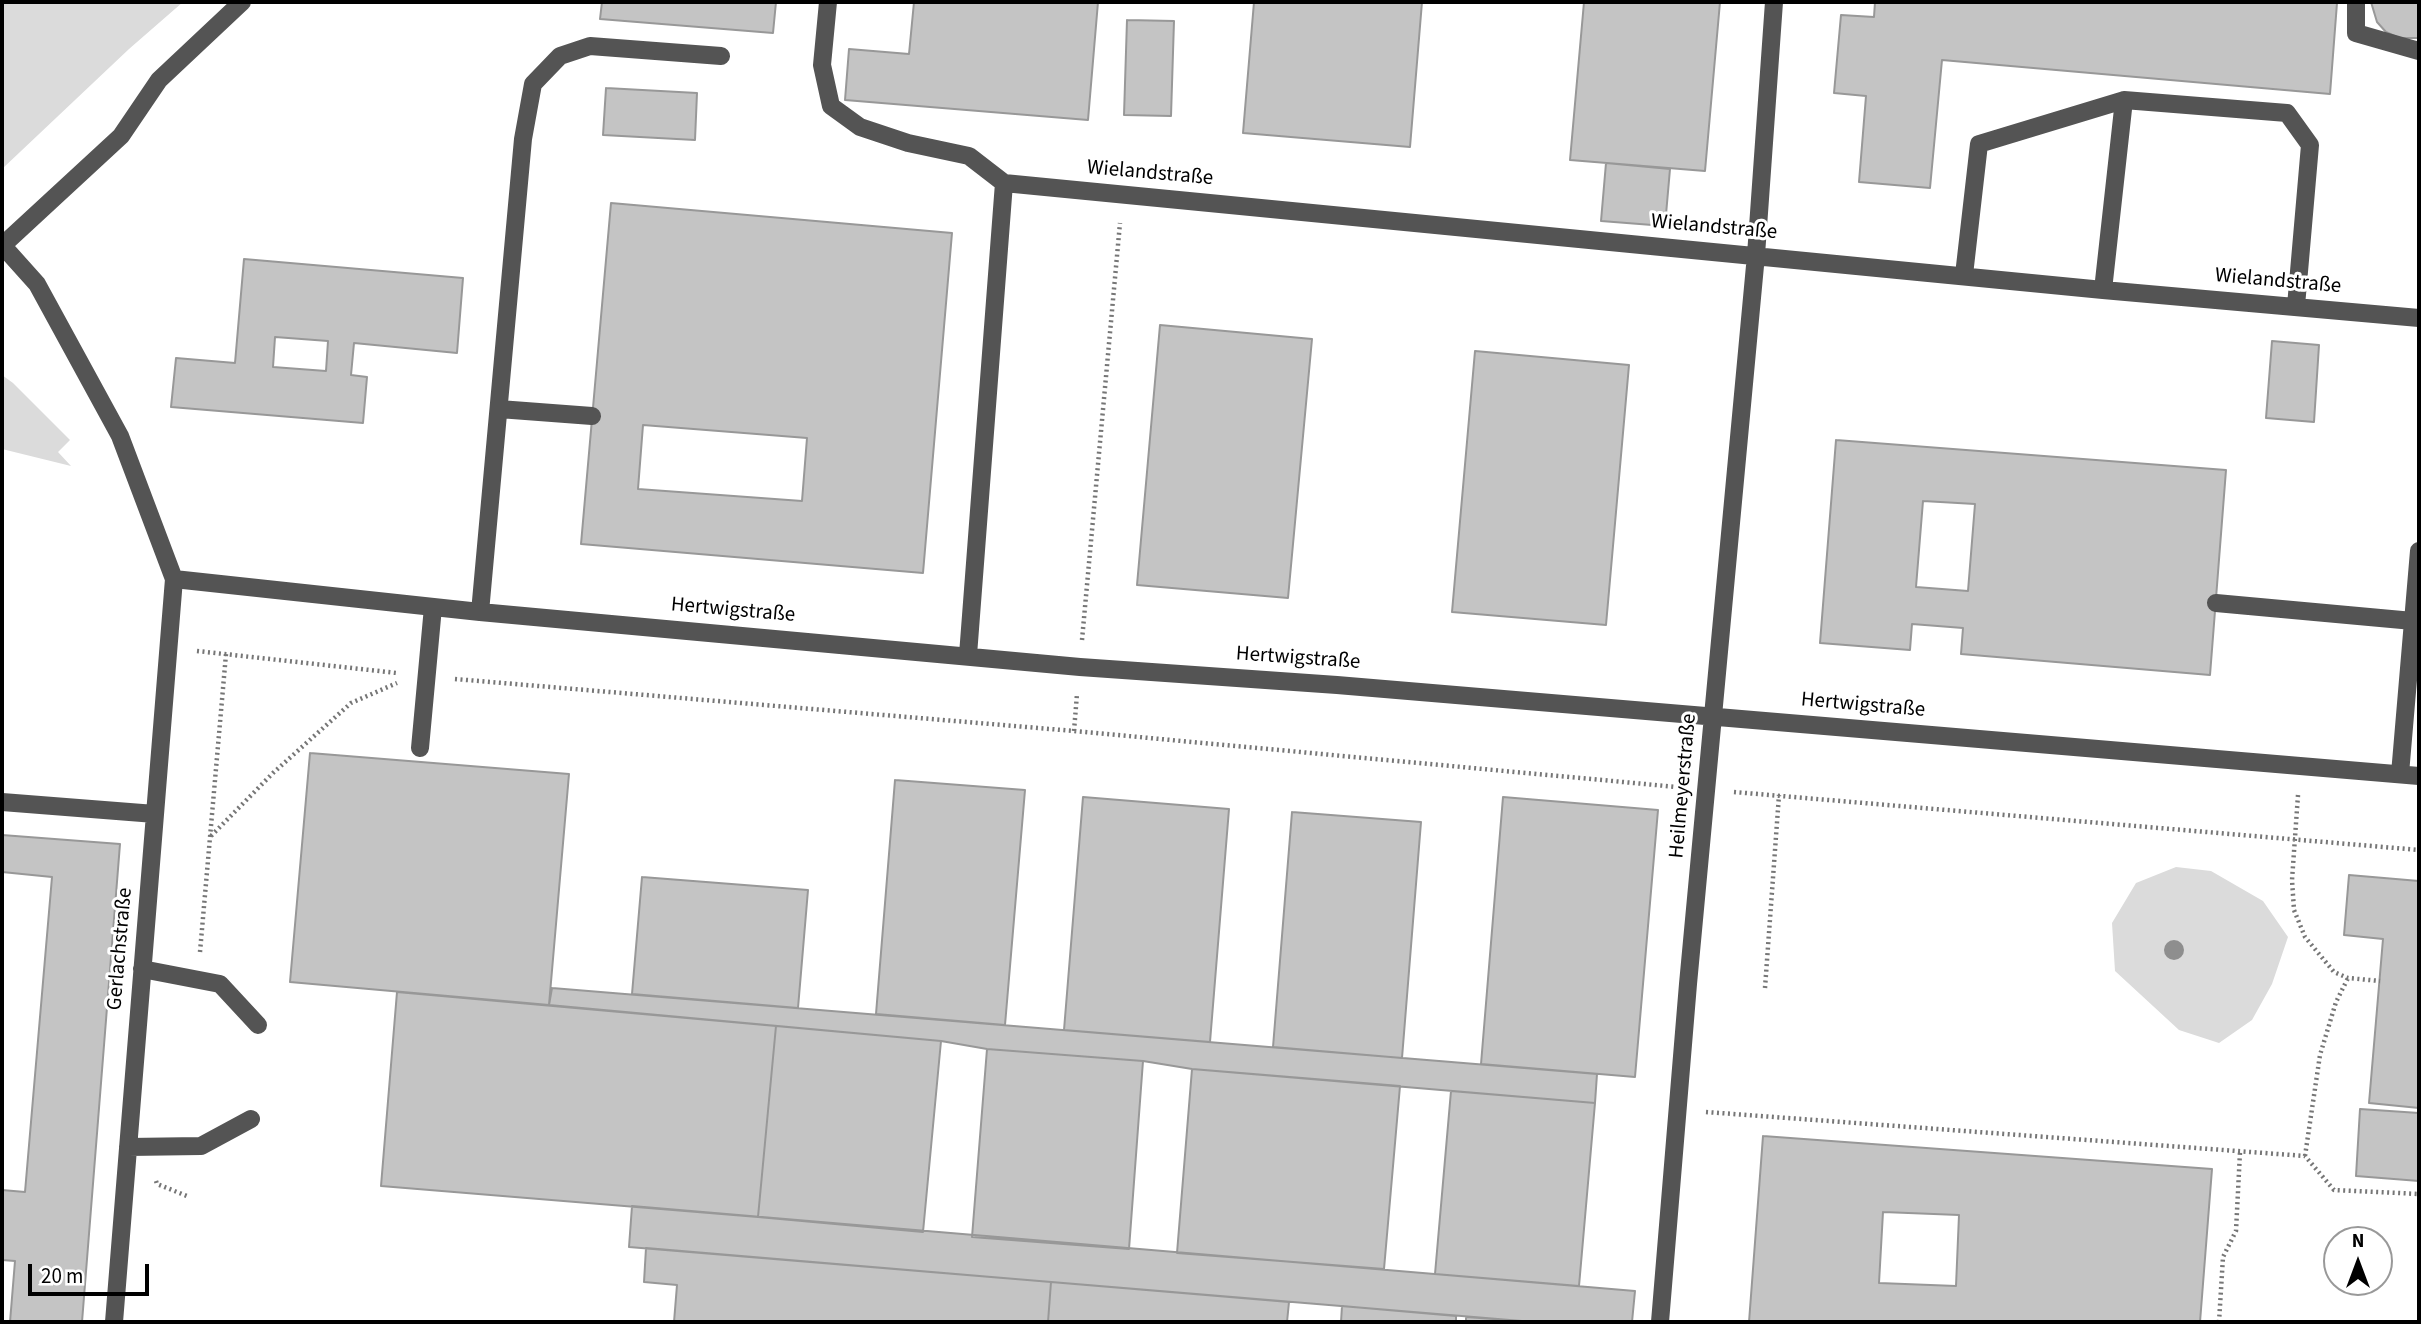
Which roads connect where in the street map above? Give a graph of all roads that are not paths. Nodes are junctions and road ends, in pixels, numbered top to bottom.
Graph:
1 (242, 2) edge
2 (828, 2) edge
3 (1774, 2) edge
4 (2356, 2) edge
5 (2419, 51) edge
6 (720, 56) dead end
7 (2124, 100) junction
8 (1004, 183) junction
9 (2, 246) edge
10 (1756, 255) junction
11 (1964, 275) junction
12 (2103, 290) junction
13 (2296, 306) junction
14 (2419, 318) edge
15 (499, 409) junction
16 (592, 416) dead end
17 (2419, 551) edge
18 (174, 579) junction
19 (2216, 603) dead end
20 (433, 607) junction
21 (480, 612) junction
22 (2413, 621) junction
23 (968, 655) junction
24 (1713, 717) junction
25 (420, 748) dead end
26 (2400, 774) junction
27 (2419, 776) edge
28 (2, 802) edge
29 (155, 814) junction
30 (142, 969) junction
31 (258, 1025) dead end
32 (251, 1119) dead end
33 (128, 1147) junction
34 (114, 1322) edge
35 (1660, 1322) edge

1 - 9 street
2 - 8 street
3 - 10 street, Heilmeyerstraße
4 - 5 street
6 - 15 street
7 - 11 street
7 - 12 street
7 - 13 street
8 - 10 street, Wielandstraße
8 - 23 street
9 - 18 street
10 - 11 street, Wielandstraße
10 - 24 street, Heilmeyerstraße
11 - 12 street, Wielandstraße
12 - 13 street, Wielandstraße
13 - 14 street, Wielandstraße
15 - 16 street
15 - 21 street
17 - 22 street
18 - 20 street, Hertwigstraße
18 - 29 street, Gerlachstraße
19 - 22 street
20 - 21 street, Hertwigstraße
20 - 25 street
21 - 23 street, Hertwigstraße
22 - 26 street
23 - 24 street, Hertwigstraße
24 - 26 street, Hertwigstraße
24 - 35 street, Heilmeyerstraße
26 - 27 street, Hertwigstraße
28 - 29 street
29 - 30 street, Gerlachstraße
30 - 31 street
30 - 33 street, Gerlachstraße
32 - 33 street
33 - 34 street, Gerlachstraße

